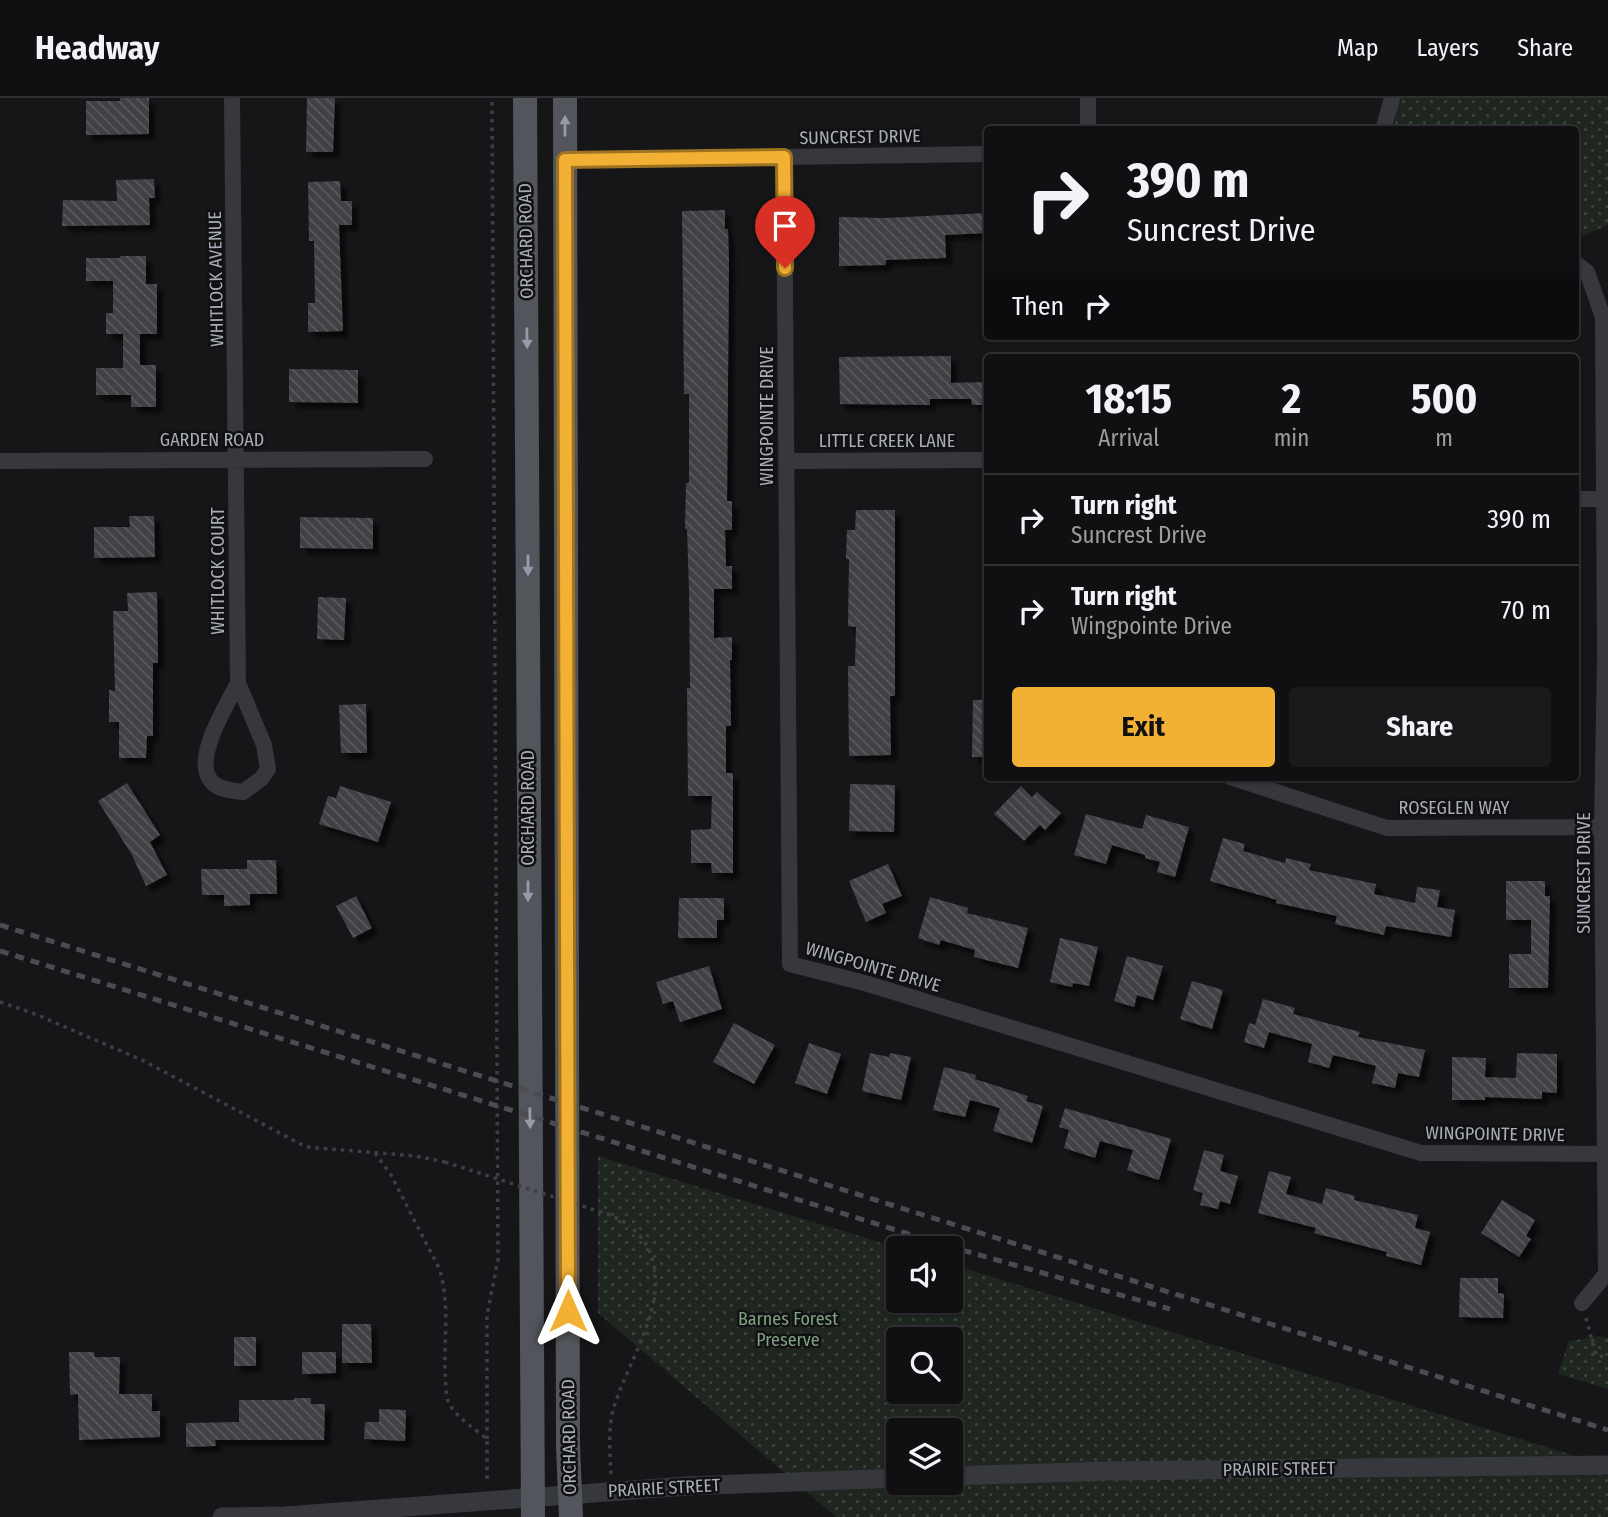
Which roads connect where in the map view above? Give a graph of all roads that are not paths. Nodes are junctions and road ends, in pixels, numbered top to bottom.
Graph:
1 (232, 98) edge
2 (525, 98) edge
3 (565, 98) edge
4 (1088, 98) edge
5 (1392, 98) edge
6 (1088, 126) edge
7 (1384, 126) edge
8 (984, 154) edge
9 (784, 157) junction
10 (565, 160) junction
11 (1579, 266) edge
12 (425, 459) dead end
13 (237, 460) junction
14 (984, 460) edge
15 (0, 461) edge
16 (786, 461) junction
17 (1579, 499) edge
18 (1603, 499) junction
19 (237, 683) junction
20 (1242, 781) edge
21 (1602, 827) junction
22 (1606, 1154) junction
23 (1583, 1303) road end
24 (1608, 1465) edge
25 (963, 1476) edge
26 (886, 1478) edge
27 (571, 1505) edge
28 (533, 1507) edge
29 (222, 1517) edge

1 - 13 street, WHITLOCK AVENUE
2 -> 28 main road, ORCHARD ROAD
10 -> 3 main road, ORCHARD ROAD
4 - 6 street
5 - 7 street
8 - 9 street, SUNCREST DRIVE
9 - 10 street, SUNCREST DRIVE
9 - 16 street, WINGPOINTE DRIVE
10 - 27 main road, ORCHARD ROAD
11 - 18 street, SUNCREST DRIVE
12 - 13 street, GARDEN ROAD
13 - 15 street, GARDEN ROAD
13 - 19 street, WHITLOCK COURT
14 - 16 street, LITTLE CREEK LANE
16 - 22 street, WINGPOINTE DRIVE
17 - 18 street
18 - 21 street, SUNCREST DRIVE
19 - 19 street, WHITLOCK COURT
20 - 21 street, ROSEGLEN WAY
21 - 22 street, SUNCREST DRIVE
22 - 23 street, SUNCREST DRIVE
24 - 25 street, PRAIRIE STREET
26 - 27 street, PRAIRIE STREET
27 - 28 street, PRAIRIE STREET
28 - 29 street, PRAIRIE STREET

